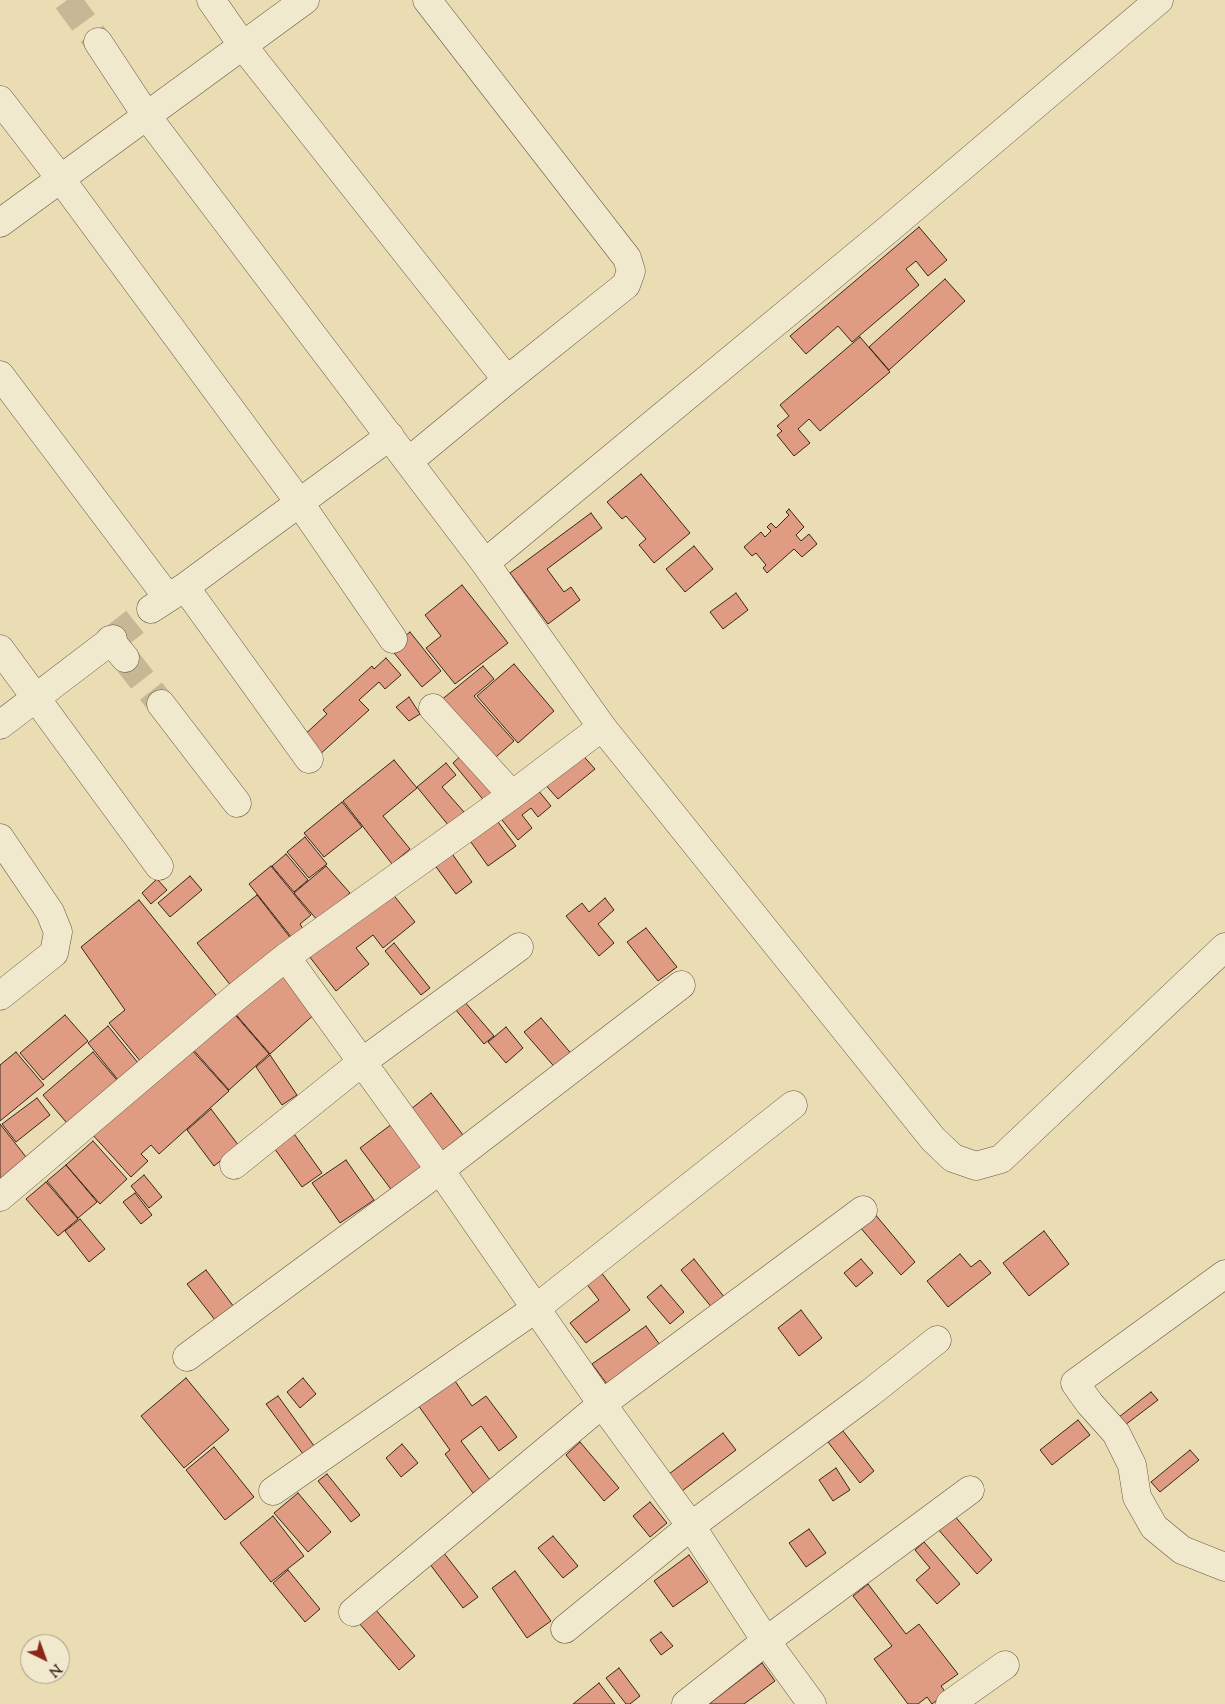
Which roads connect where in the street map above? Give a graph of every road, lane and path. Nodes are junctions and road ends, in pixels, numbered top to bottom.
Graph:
1 (212, 0) edge
2 (305, 0) edge
3 (427, 0) edge
4 (1159, 0) edge
5 (98, 42) tunnel mouth
6 (243, 46) junction
7 (0, 100) edge
8 (146, 115) junction
9 (60, 178) junction
10 (0, 223) edge
11 (0, 375) edge
12 (507, 380) junction
13 (390, 436) junction
14 (409, 462) junction
15 (299, 502) junction
16 (485, 563) junction
17 (168, 598) junction
18 (393, 638) dead end
19 (116, 646) tunnel mouth
20 (0, 649) edge
21 (35, 698) junction
22 (161, 704) tunnel mouth
23 (434, 708) dead end
24 (0, 725) edge
25 (602, 727) junction
26 (310, 759) dead end
27 (512, 795) junction
28 (237, 803) dead end
29 (4, 852) edge
30 (158, 866) dead end
31 (519, 947) dead end
32 (1225, 947) edge
33 (286, 957) junction
34 (681, 985) dead end
35 (0, 996) edge
36 (362, 1062) junction
37 (793, 1105) dead end
38 (234, 1165) dead end
39 (440, 1170) junction
40 (0, 1197) edge
41 (863, 1210) dead end
42 (1225, 1274) edge
43 (535, 1309) junction
44 (937, 1340) dead end
45 (187, 1357) dead end
46 (602, 1404) junction
47 (970, 1490) dead end
48 (273, 1492) dead end
49 (691, 1526) junction
50 (1225, 1567) edge
51 (353, 1612) dead end
52 (565, 1629) dead end
53 (766, 1641) junction
54 (1005, 1665) dead end
55 (686, 1704) edge
56 (812, 1704) edge
57 (950, 1704) edge

1 - 6 street
2 - 6 street
3 - 12 street
4 - 16 street
5 - 8 street
6 - 8 street
6 - 12 street
7 - 9 street
8 - 9 street
8 - 13 street
9 - 10 street
9 - 15 street
11 - 17 street
12 - 14 street
13 - 14 street
13 - 15 street
14 - 16 street
15 - 17 street
15 - 18 street
16 - 25 street
17 - 26 street
19 - 21 street
20 - 21 street
21 - 24 street
21 - 30 street
22 - 28 street
23 - 27 street
25 - 27 street
25 - 32 street
27 - 33 street
29 - 35 street
31 - 36 street
33 - 36 street
33 - 40 street
34 - 39 street
36 - 38 street
36 - 39 street
37 - 43 street
39 - 43 street
39 - 45 street
41 - 46 street
42 - 50 street
43 - 46 street
43 - 48 street
44 - 49 street
46 - 49 street
46 - 51 street
47 - 53 street
49 - 52 street
49 - 53 street
53 - 55 street
53 - 56 street
54 - 57 street

